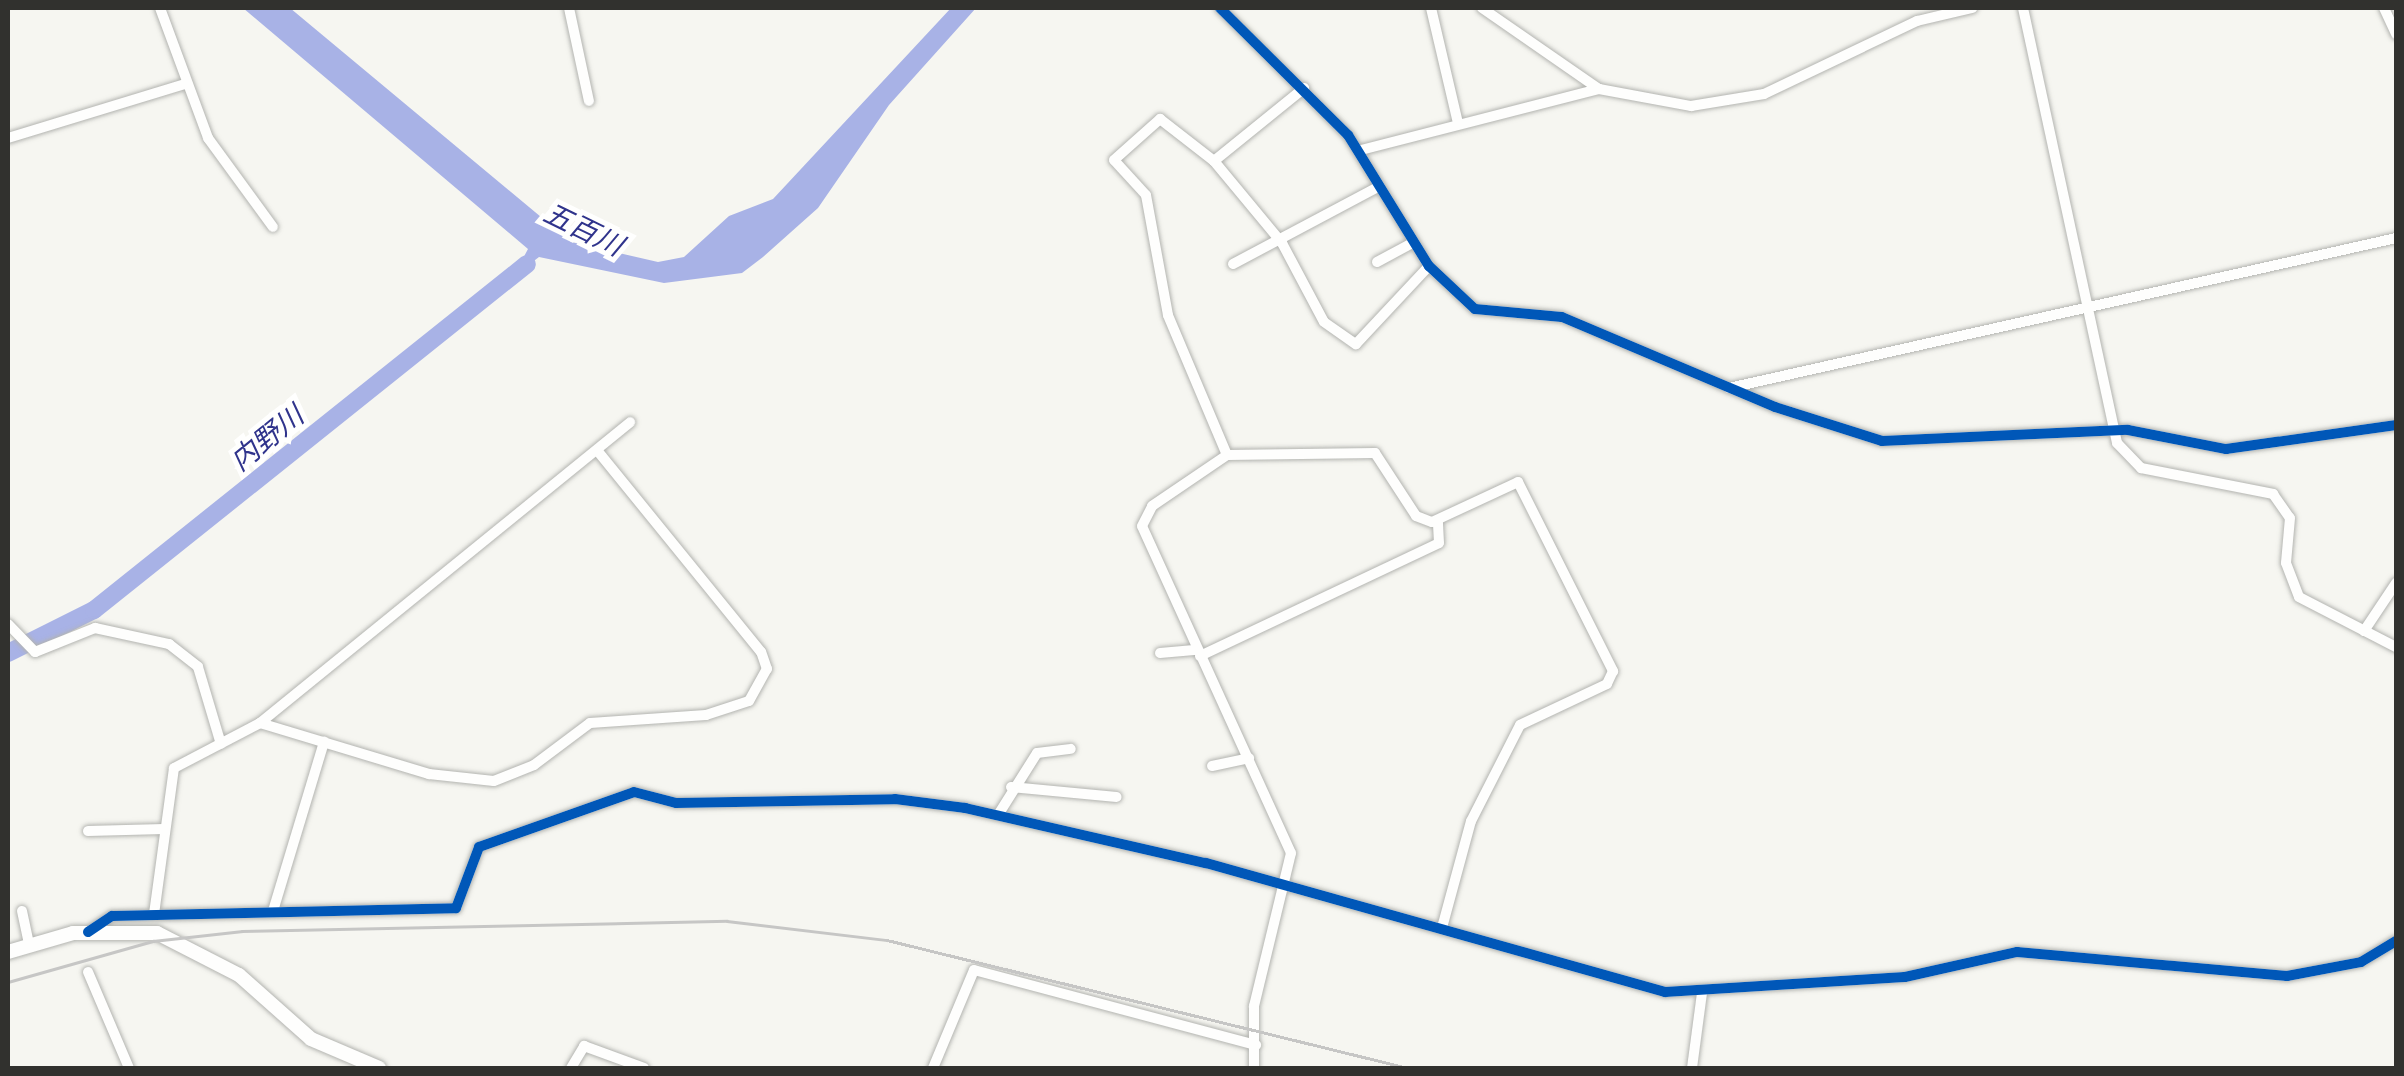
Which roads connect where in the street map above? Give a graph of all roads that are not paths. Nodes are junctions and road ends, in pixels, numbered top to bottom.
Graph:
1 (160, 8) edge
2 (569, 8) edge
3 (1220, 8) edge
4 (1431, 8) edge
5 (1482, 8) edge
6 (1972, 8) edge
7 (2023, 8) edge
8 (2384, 8) edge
9 (2396, 34) edge
10 (185, 84) junction
11 (1304, 88) junction
12 (1599, 89) junction
13 (589, 101) dead end
14 (1458, 124) junction
15 (8, 138) edge
16 (1360, 150) junction
17 (1214, 161) junction
18 (1380, 186) junction
19 (273, 227) dead end
20 (2396, 238) edge
21 (1414, 242) junction
22 (1282, 243) junction
23 (1378, 262) dead end
24 (1233, 264) dead end
25 (1430, 266) junction
26 (2088, 306) junction
27 (1727, 388) junction
28 (630, 422) dead end
29 (2396, 425) edge
30 (2114, 430) junction
31 (597, 450) junction
32 (1227, 455) junction
33 (1438, 522) junction
34 (2396, 584) edge
35 (8, 624) edge
36 (2364, 631) junction
37 (2396, 647) edge
38 (1160, 653) dead end
39 (1199, 653) junction
40 (260, 723) junction
41 (324, 742) junction
42 (221, 744) junction
43 (1071, 749) dead end
44 (1249, 758) junction
45 (1212, 766) dead end
46 (1011, 787) junction
47 (1116, 797) dead end
48 (998, 815) junction
49 (164, 829) junction
50 (88, 831) dead end
51 (1286, 886) junction
52 (22, 911) dead end
53 (274, 911) junction
54 (154, 914) junction
55 (1442, 928) junction
56 (88, 932) junction
57 (29, 943) junction
58 (2396, 943) edge
59 (8, 952) edge
60 (88, 972) dead end
61 (1702, 993) junction
62 (1256, 1044) junction
63 (128, 1068) edge
64 (380, 1068) edge
65 (572, 1068) edge
66 (644, 1068) edge
67 (933, 1068) edge
68 (1254, 1068) edge
69 (1692, 1068) edge

1 - 10 street
2 - 13 street
3 - 11 street
4 - 14 street
5 - 12 street
6 - 12 street
7 - 26 street
8 - 9 street
10 - 15 street
10 - 19 street
11 - 16 street
11 - 17 street
12 - 14 street
14 - 16 street
16 - 18 street
17 - 22 street
17 - 32 street
18 - 21 street
18 - 22 street
20 - 26 street
21 - 23 street
21 - 25 street
22 - 24 street
22 - 25 street
25 - 27 street
26 - 27 street
26 - 30 street
27 - 30 street
28 - 31 street
29 - 30 street
30 - 36 street
31 - 40 street
31 - 41 street
32 - 33 street
32 - 39 street
33 - 39 street
33 - 55 street
34 - 36 street
35 - 42 street
36 - 37 street
38 - 39 street
39 - 44 street
40 - 41 street
40 - 42 street
41 - 53 street
42 - 49 street
43 - 46 street
44 - 45 street
44 - 51 street
46 - 47 street
46 - 48 street
48 - 51 street
48 - 53 street
49 - 50 street
49 - 54 street
51 - 55 street
51 - 62 street
52 - 57 street
53 - 54 street
54 - 56 street
55 - 61 street
56 - 57 main road
56 - 64 main road
57 - 59 main road
58 - 61 street
60 - 63 street
61 - 69 street
62 - 67 street
62 - 68 street
65 - 66 street

